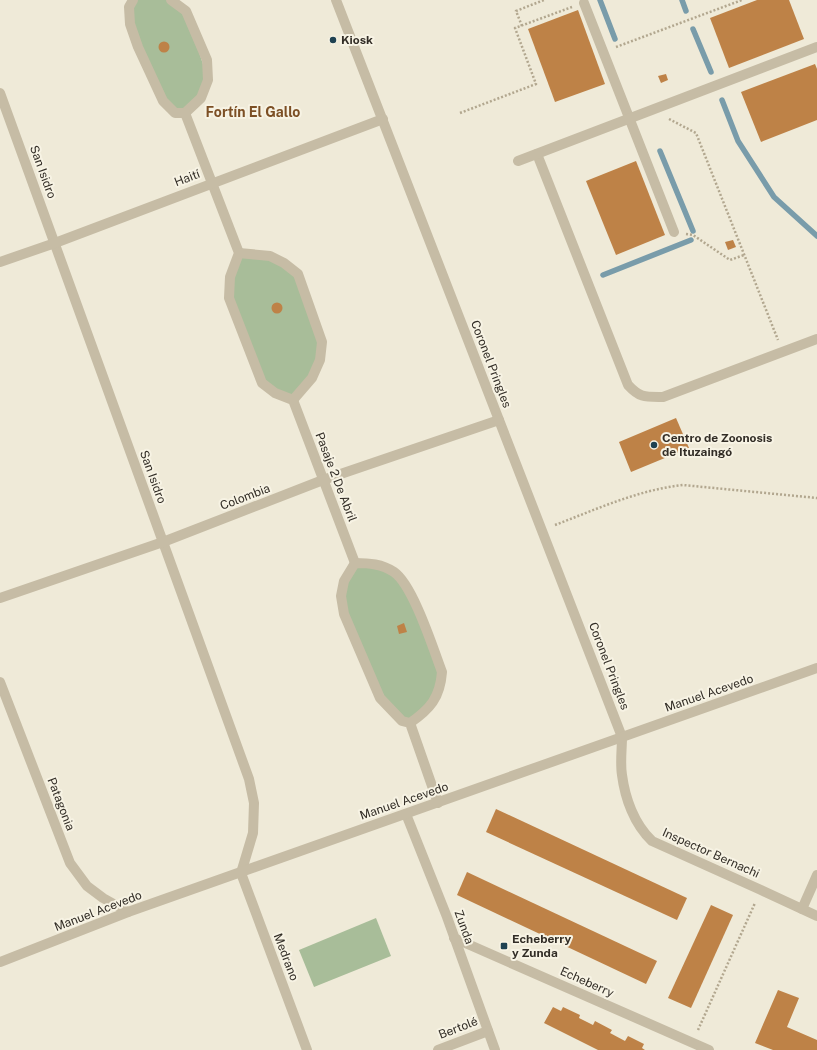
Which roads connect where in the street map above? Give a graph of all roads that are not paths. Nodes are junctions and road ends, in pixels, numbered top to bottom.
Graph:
1 (133, 0) edge
2 (171, 0) edge
3 (336, 0) edge
4 (584, 3) road end
5 (817, 47) edge
6 (0, 93) edge
7 (185, 113) junction
8 (383, 119) junction
9 (630, 119) junction
10 (537, 154) junction
11 (518, 161) dead end
12 (212, 183) junction
13 (674, 232) road end
14 (55, 243) junction
15 (239, 253) junction
16 (0, 262) edge
17 (817, 339) edge
18 (293, 400) junction
19 (498, 420) junction
20 (324, 480) junction
21 (163, 542) junction
22 (355, 563) junction
23 (0, 598) edge
24 (817, 668) edge
25 (0, 682) edge
26 (410, 723) junction
27 (622, 737) junction
28 (438, 803) junction
29 (406, 814) junction
30 (240, 873) junction
31 (817, 875) edge
32 (802, 909) junction
33 (128, 912) junction
34 (817, 916) edge
35 (454, 938) junction
36 (0, 962) edge
37 (488, 1031) junction
38 (307, 1050) edge
39 (438, 1050) edge
40 (495, 1050) edge
41 (709, 1050) edge

1 - 7 street
2 - 7 street
3 - 8 street, Coronel Pringles
4 - 9 street
5 - 9 street
6 - 14 street, San Isidro
7 - 12 street
8 - 12 street, Haití
8 - 19 street, Coronel Pringles
9 - 10 street
9 - 13 street
10 - 11 street
10 - 17 street
12 - 14 street, Haití
12 - 15 street
14 - 16 street, Haití
14 - 21 street, San Isidro
15 - 18 street
15 - 18 street
18 - 20 street, Pasaje 2 De Abril
19 - 20 street, Colombia
19 - 27 street, Coronel Pringles
20 - 21 street, Colombia
20 - 22 street, Pasaje 2 De Abril
21 - 23 street, Colombia
21 - 30 street, San Isidro
22 - 26 street
22 - 26 street
24 - 27 street, Manuel Acevedo
25 - 33 street, Patagonia
26 - 28 street
27 - 28 street, Manuel Acevedo
27 - 32 street, Inspector Bernachi
28 - 29 street, Manuel Acevedo
29 - 30 street, Manuel Acevedo
29 - 35 street, Zunda
30 - 33 street, Manuel Acevedo
30 - 38 street, Medrano
31 - 32 street
32 - 34 street, Inspector Bernachi
33 - 36 street, Manuel Acevedo
35 - 37 street, Zunda
35 - 41 street, Echeberry
37 - 39 street, Bertolé
37 - 40 street, Zunda

